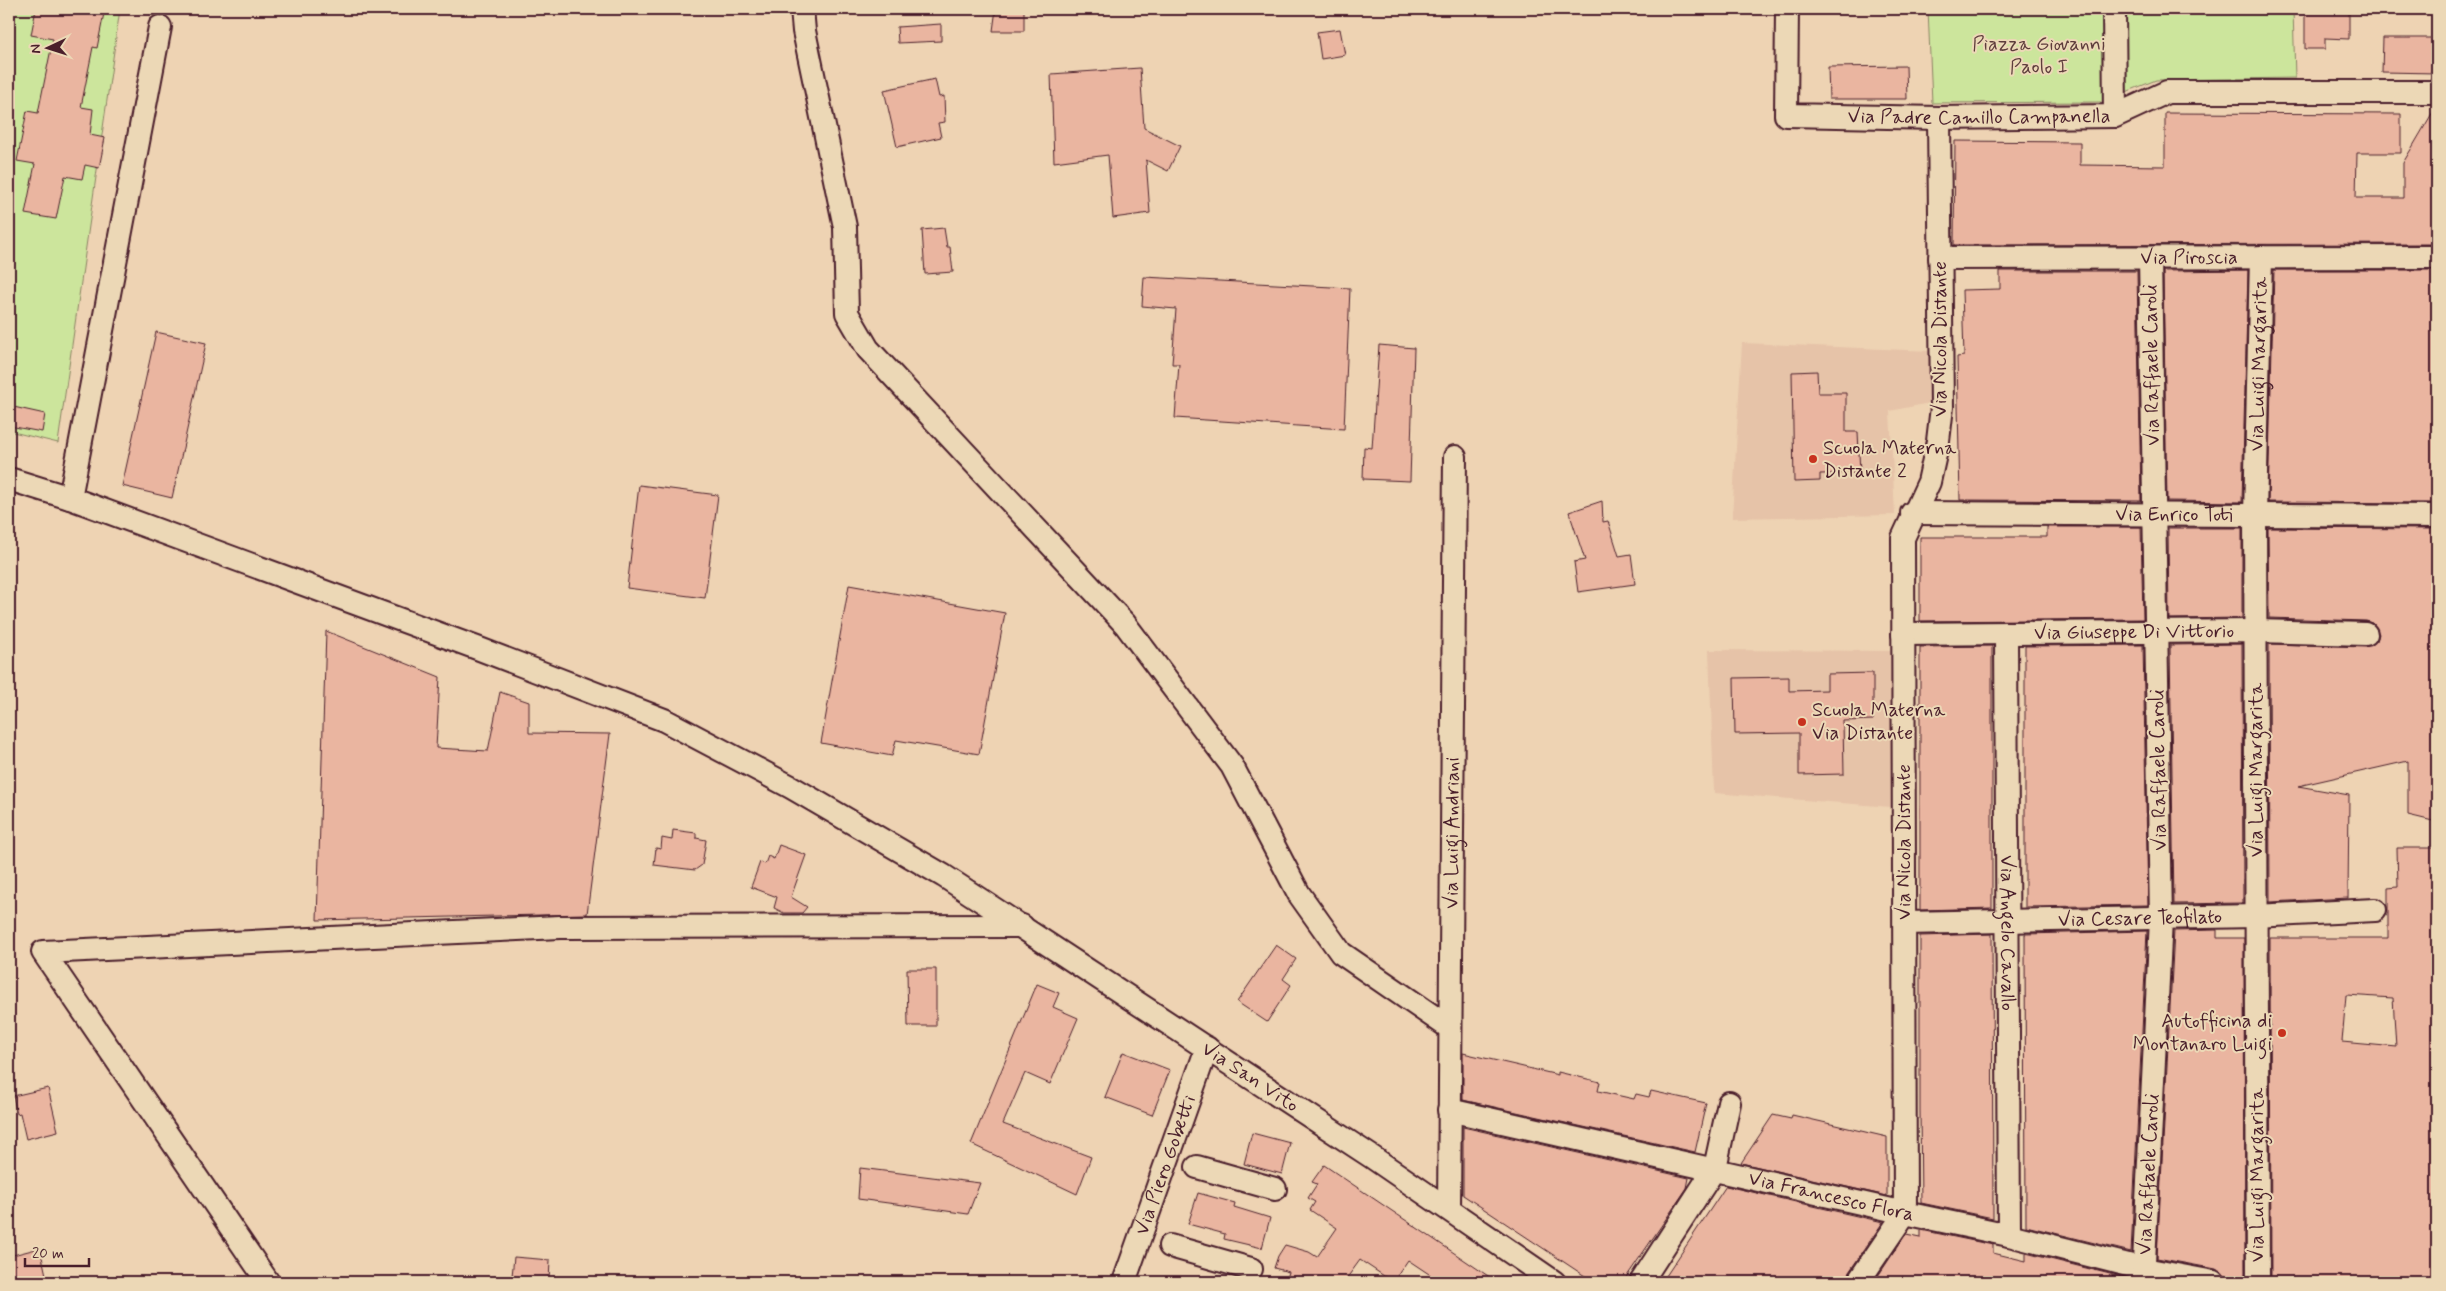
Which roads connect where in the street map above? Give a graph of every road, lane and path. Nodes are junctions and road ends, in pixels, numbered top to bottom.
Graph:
1 (802, 9) edge
2 (1787, 9) edge
3 (2114, 9) edge
4 (160, 26) dead end
5 (2437, 92) edge
6 (2115, 116) junction
7 (1939, 118) junction
8 (2437, 256) edge
9 (2261, 257) junction
10 (1940, 258) junction
11 (2150, 258) junction
12 (1456, 457) dead end
13 (9, 479) edge
14 (70, 498) junction
15 (1912, 513) junction
16 (2155, 515) junction
17 (2255, 515) junction
18 (2437, 516) edge
19 (2256, 631) junction
20 (2006, 633) junction
21 (1903, 634) junction
22 (2157, 634) junction
23 (2366, 634) dead end
24 (2375, 910) dead end
25 (2255, 916) junction
26 (2161, 918) junction
27 (2008, 920) junction
28 (1905, 923) junction
29 (1022, 926) junction
30 (1450, 1028) junction
31 (1207, 1048) junction
32 (1729, 1103) dead end
33 (1449, 1110) junction
34 (1197, 1168) dead end
35 (1715, 1168) junction
36 (1275, 1188) dead end
37 (1449, 1210) junction
38 (1905, 1213) junction
39 (2009, 1234) junction
40 (1170, 1246) dead end
41 (1251, 1269) dead end
42 (2144, 1276) edge
43 (268, 1282) edge
44 (1124, 1282) edge
45 (1554, 1282) edge
46 (1641, 1282) edge
47 (1858, 1282) edge
48 (2214, 1282) edge
49 (2258, 1282) edge

1 - 30 street
2 - 7 street, Via Padre Camillo Campanella
3 - 6 street
4 - 14 street
5 - 6 street, Via Padre Camillo Campanella
6 - 7 street, Via Padre Camillo Campanella
7 - 10 street, Via Nicola Distante
8 - 9 street, Via Piroscia
9 - 11 street, Via Piroscia
9 - 17 street, Via Luigi Margarita
10 - 11 street, Via Piroscia
10 - 15 street, Via Nicola Distante
11 - 16 street, Via Raffaele Caroli
12 - 30 street, Via Luigi Andriani
13 - 14 street, Via San Vito
14 - 29 street, Via San Vito
15 - 16 street, Via Enrico Toti
15 - 21 street, Via Nicola Distante
16 - 17 street, Via Enrico Toti
16 - 22 street, Via Raffaele Caroli
17 - 18 street, Via Enrico Toti
17 - 19 street, Via Luigi Margarita
19 - 22 street, Via Giuseppe Di Vittorio
19 - 23 street, Via Giuseppe Di Vittorio
19 - 25 street, Via Luigi Margarita
20 - 21 street, Via Giuseppe Di Vittorio
20 - 22 street, Via Giuseppe Di Vittorio
20 - 27 street, Via Angelo Cavallo
21 - 28 street, Via Nicola Distante
22 - 26 street, Via Raffaele Caroli
24 - 25 street, Via Cesare Teofilato
25 - 26 street, Via Cesare Teofilato
25 - 49 street, Via Luigi Margarita
26 - 27 street, Via Cesare Teofilato
26 - 42 street, Via Raffaele Caroli
27 - 28 street, Via Cesare Teofilato
27 - 39 street, Via Angelo Cavallo
28 - 38 street, Via Nicola Distante
29 - 31 street, Via San Vito
29 - 43 street
30 - 33 street, Via Luigi Andriani
31 - 37 street, Via San Vito
31 - 44 street, Via Piero Gobetti
32 - 35 street
33 - 35 street, Via Francesco Flora
33 - 37 street, Via Luigi Andriani
34 - 36 street
35 - 38 street, Via Francesco Flora
35 - 46 street
37 - 45 street, Via San Vito
38 - 39 street, Via Francesco Flora
38 - 47 street
39 - 42 street, Via Francesco Flora
40 - 41 street
42 - 48 street, Via Francesco Flora

